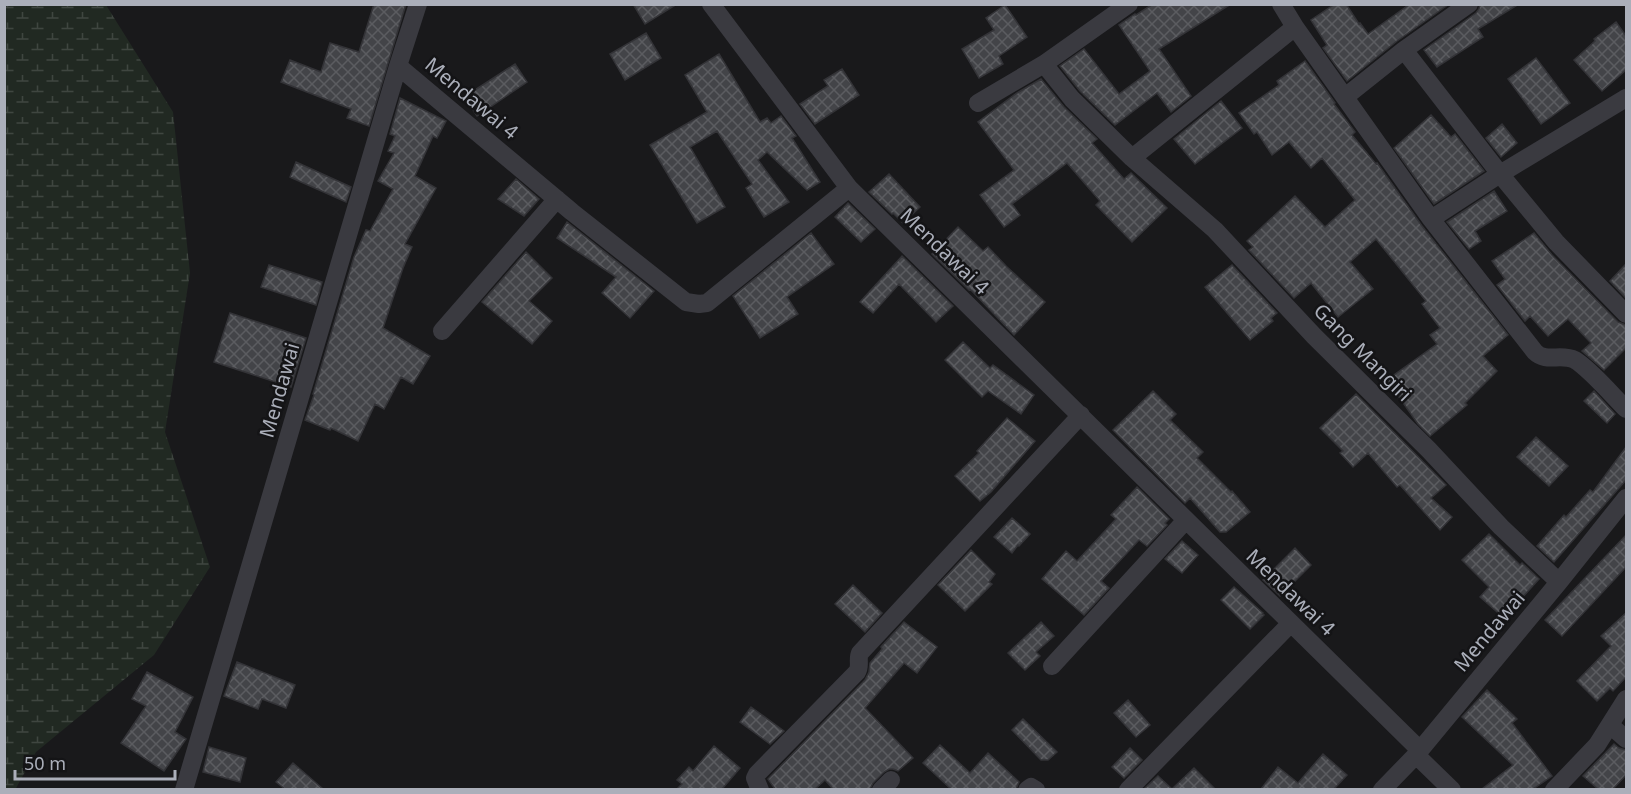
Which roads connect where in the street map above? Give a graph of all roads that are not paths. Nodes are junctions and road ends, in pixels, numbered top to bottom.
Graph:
1 (418, 4) edge
2 (711, 4) edge
3 (1129, 4) edge
4 (1281, 4) edge
5 (1468, 4) edge
6 (1295, 27) junction
7 (1404, 50) junction
8 (1044, 64) junction
9 (398, 66) junction
10 (1346, 97) junction
11 (1626, 98) edge
12 (978, 103) dead end
13 (1132, 158) junction
14 (1500, 174) junction
15 (849, 188) junction
16 (557, 199) junction
17 (1431, 219) junction
18 (1626, 314) edge
19 (442, 331) dead end
20 (1626, 409) edge
21 (1081, 415) junction
22 (1626, 498) edge
23 (1186, 520) junction
24 (1559, 582) junction
25 (1291, 623) junction
26 (1052, 666) dead end
27 (1626, 699) edge
28 (1610, 725) junction
29 (1626, 739) edge
30 (1418, 753) junction
31 (184, 789) edge
32 (760, 789) edge
33 (1027, 789) edge
34 (1036, 789) edge
35 (1128, 789) edge
36 (1382, 789) edge
37 (1452, 789) edge
38 (1554, 789) edge

1 - 9 street, Mendawai
2 - 15 street
3 - 8 street
4 - 6 street
5 - 7 street
6 - 10 street
6 - 13 street
7 - 10 street
7 - 14 street
8 - 12 street
8 - 13 street, Gang Mangiri
9 - 16 street, Mendawai 4
9 - 31 street, Mendawai
10 - 17 street
11 - 14 street
13 - 24 street, Gang Mangiri
14 - 17 street
14 - 18 street
15 - 16 street, Mendawai 4
15 - 21 street, Mendawai 4
16 - 19 street
17 - 20 street
21 - 23 street, Mendawai 4
21 - 32 street
22 - 24 street, Mendawai
23 - 25 street, Mendawai 4
23 - 26 street
24 - 30 street, Mendawai
25 - 30 street, Mendawai 4
25 - 35 street
27 - 28 street
28 - 29 street
28 - 38 street
30 - 36 street, Mendawai
30 - 37 street, Mendawai 4
33 - 34 street

